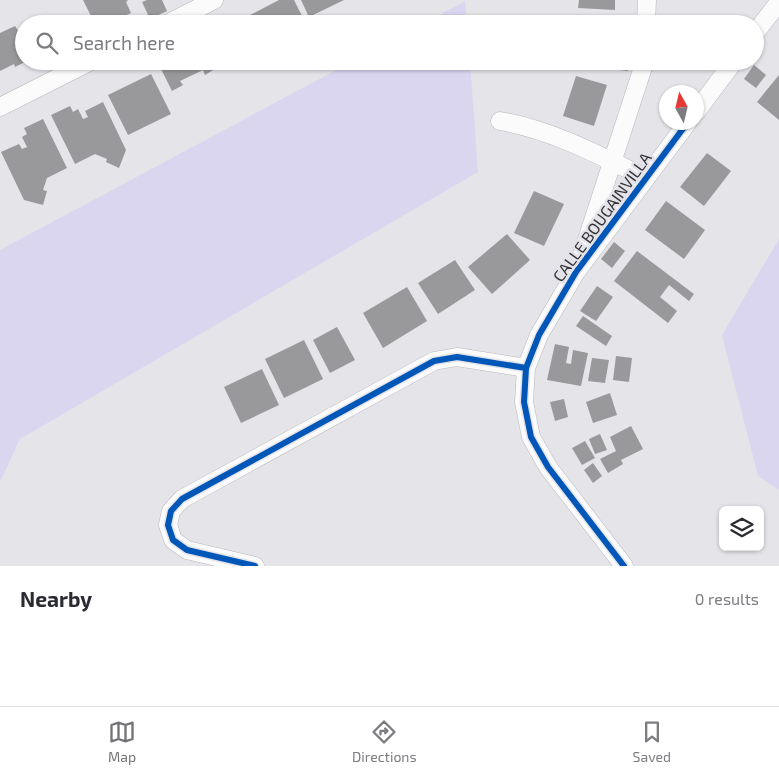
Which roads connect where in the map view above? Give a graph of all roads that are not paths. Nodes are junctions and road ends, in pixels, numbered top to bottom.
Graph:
1 (214, 0) edge
2 (647, 0) edge
3 (779, 2) edge
4 (185, 15) edge
5 (646, 15) edge
6 (764, 21) edge
7 (74, 70) edge
8 (642, 70) edge
9 (727, 70) edge
10 (704, 101) edge
11 (0, 107) edge
12 (500, 121) dead end
13 (682, 130) edge
14 (612, 162) junction
15 (646, 178) junction
16 (576, 272) junction
17 (526, 368) junction
18 (255, 566) edge
19 (624, 566) edge

1 - 4 street
2 - 5 street
3 - 6 street
7 - 11 street
8 - 14 street
9 - 10 street
12 - 14 street
13 - 15 street, CALLE BOUGAINVILLA
14 - 15 street
14 - 16 street
15 - 16 street, CALLE BOUGAINVILLA
16 - 17 street, CALLE BOUGAINVILLA
17 - 18 street
17 - 19 street, CALLE BOUGAINVILLA

